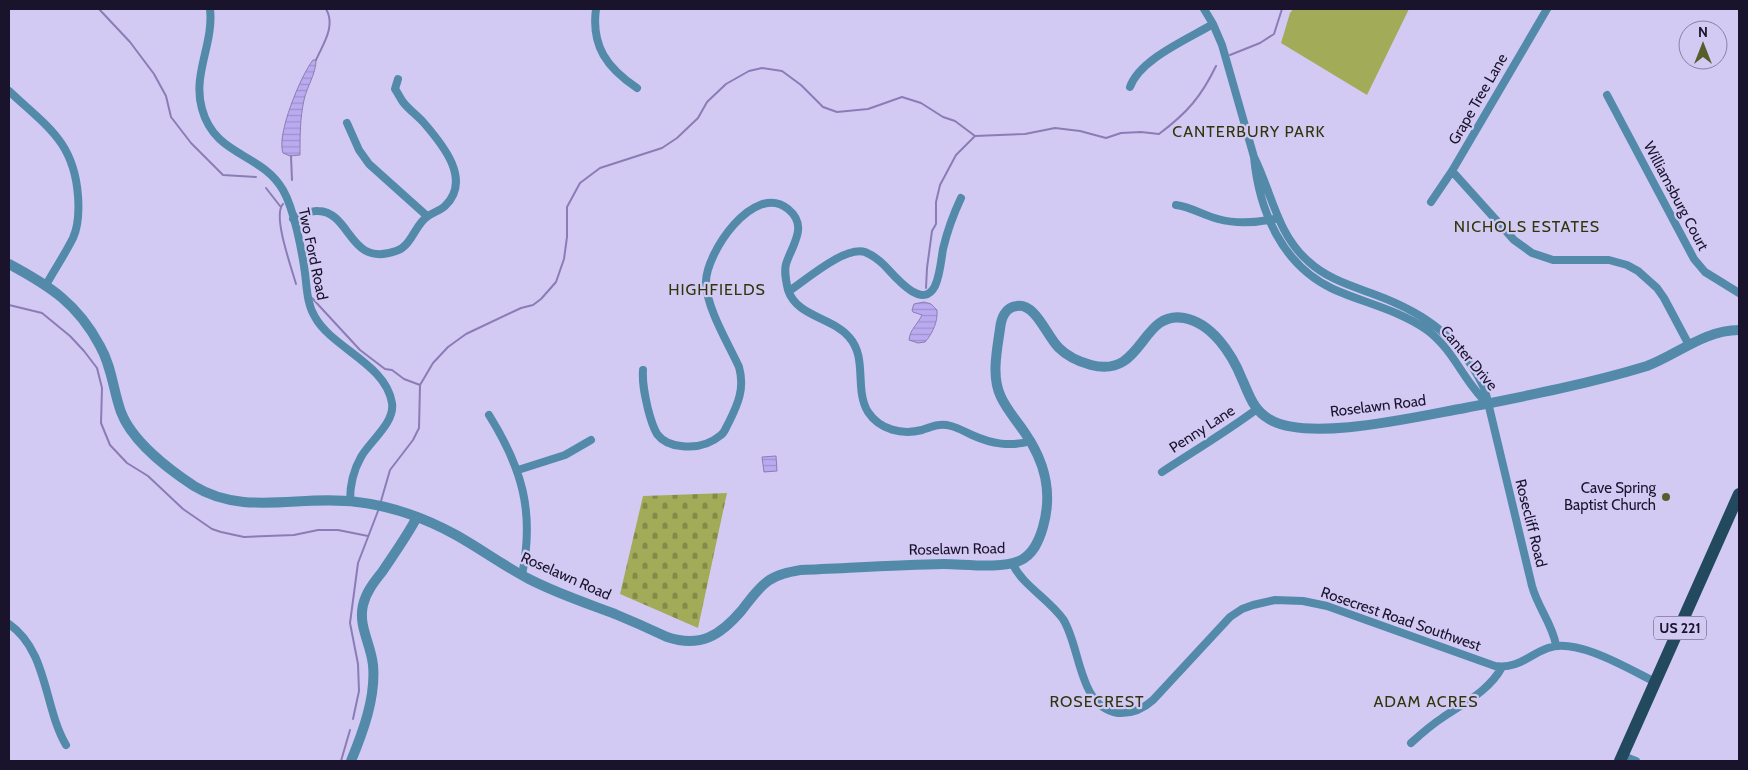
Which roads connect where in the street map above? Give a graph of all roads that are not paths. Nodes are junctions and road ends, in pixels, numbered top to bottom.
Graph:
1 (210, 9) edge
2 (596, 9) edge
3 (1204, 9) edge
4 (1547, 9) edge
5 (1213, 24) junction
6 (398, 79) dead end
7 (1130, 87) dead end
8 (637, 88) dead end
9 (9, 91) edge
10 (1607, 95) dead end
11 (347, 123) dead end
12 (1254, 157) junction
13 (1452, 171) junction
14 (961, 198) dead end
15 (1431, 202) dead end
16 (1176, 205) dead end
17 (427, 216) junction
18 (1278, 218) junction
19 (293, 219) junction
20 (1269, 220) junction
21 (9, 264) edge
22 (46, 284) junction
23 (789, 291) junction
24 (1739, 293) edge
25 (1739, 330) edge
26 (1690, 345) junction
27 (643, 370) dead end
28 (1487, 403) junction
29 (1257, 409) junction
30 (489, 415) dead end
31 (591, 440) dead end
32 (1031, 441) junction
33 (518, 470) junction
34 (1162, 472) dead end
35 (1739, 494) edge
36 (350, 501) junction
37 (417, 517) junction
38 (1012, 563) junction
39 (522, 575) junction
40 (9, 624) edge
41 (1556, 645) junction
42 (1502, 667) junction
43 (1655, 682) junction
44 (1411, 743) dead end
45 (66, 745) dead end
46 (1621, 759) edge
47 (351, 761) edge
48 (1636, 761) edge

1 - 19 street, Two Ford Road
2 - 8 street
3 - 5 street, Canter Drive
4 - 13 street, Grape Tree Lane
5 - 7 street
5 - 12 street, Canter Drive
6 - 17 street
9 - 22 street
10 - 24 street, Williamsburg Court
11 - 17 street
12 - 18 street, Canter Drive
12 - 20 street, Canter Drive
13 - 15 street, Grape Tree Lane
13 - 26 street
14 - 23 street
16 - 20 street
17 - 19 street
18 - 20 street
18 - 28 street, Canter Drive
19 - 36 street, Two Ford Road
20 - 28 street, Canter Drive
21 - 22 street, Roselawn Road
22 - 36 street, Roselawn Road
23 - 27 street
23 - 32 street
25 - 26 street, Roselawn Road
26 - 28 street, Roselawn Road
28 - 29 street, Roselawn Road
28 - 41 street, Rosecliff Road
29 - 32 street, Roselawn Road
29 - 34 street, Penny Lane
30 - 33 street
31 - 33 street
32 - 38 street, Roselawn Road
33 - 39 street
35 - 43 main road, US 221
36 - 37 street, Roselawn Road
37 - 39 street, Roselawn Road
37 - 47 street
38 - 39 street, Roselawn Road
38 - 42 street, Rosecrest Road Southwest
40 - 45 street
41 - 42 street
41 - 43 street
42 - 44 street
43 - 46 main road, US 221
46 - 48 street

